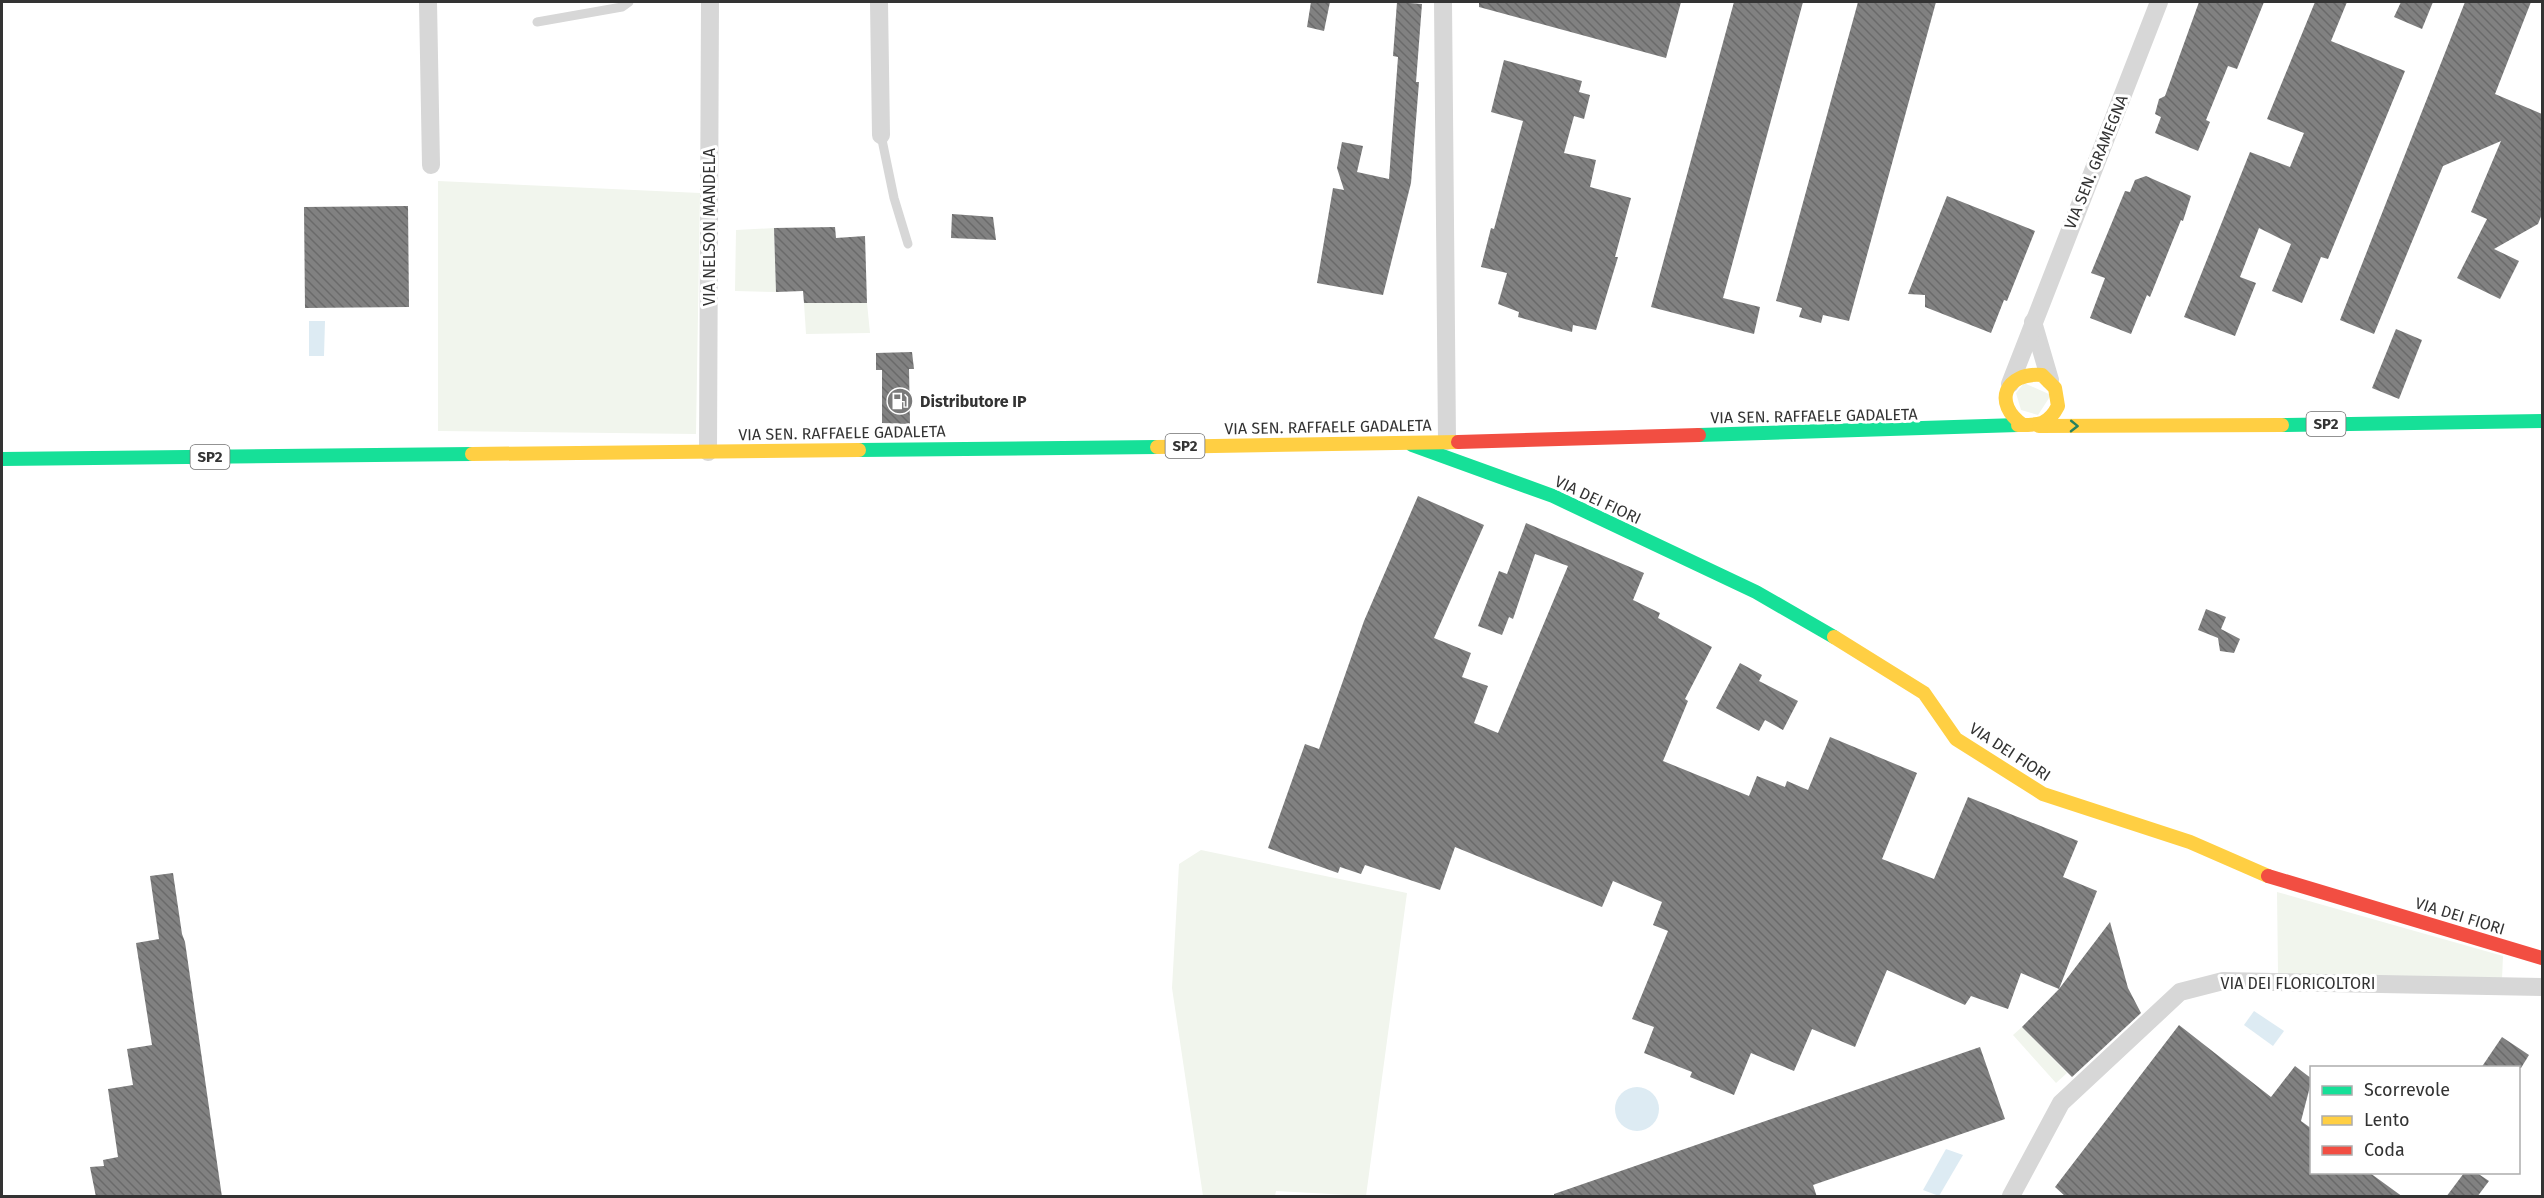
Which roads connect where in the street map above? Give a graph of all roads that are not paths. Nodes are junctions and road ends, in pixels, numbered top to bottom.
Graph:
1 (428, 2) edge
2 (629, 2) edge
3 (710, 2) edge
4 (879, 2) edge
5 (1443, 2) edge
6 (2159, 2) edge
7 (537, 22) dead end
8 (882, 135) joint
9 (430, 165) dead end
10 (908, 244) dead end
11 (2033, 322) junction
12 (2003, 396) junction
13 (2064, 397) junction
14 (1978, 414) dead end
15 (2542, 421) edge
16 (2023, 425) junction
17 (2039, 426) junction
18 (2109, 427) junction
19 (1951, 429) junction
20 (1447, 441) junction
21 (1406, 443) junction
22 (708, 452) junction
23 (2, 459) edge
24 (2542, 958) edge
25 (2542, 987) edge
26 (2011, 1197) edge

1 - 9 street
2 - 7 lane
3 - 22 street, VIA NELSON MANDELA
4 - 8 street
5 - 20 street
6 - 11 street, VIA SEN. GRAMEGNA
8 - 10 lane
11 - 12 street, VIA SEN. GRAMEGNA
11 - 13 street
12 - 13 main road
12 - 16 main road
13 - 17 main road
13 - 18 main road
14 - 19 main road, VIA SEN. RAFFAELE GADALETA / SP2
15 - 18 main road, VIA SEN. RAFFAELE GADALETA / SP2
16 - 17 main road, VIA SEN. RAFFAELE GADALETA
16 - 19 main road, VIA SEN. RAFFAELE GADALETA / SP2
17 -> 18 main road, VIA SEN. RAFFAELE GADALETA / SP2
19 - 20 main road, VIA SEN. RAFFAELE GADALETA / SP2
20 - 21 main road, VIA SEN. RAFFAELE GADALETA / SP2
21 - 22 main road, VIA SEN. RAFFAELE GADALETA / SP2
21 - 24 main road, VIA DEI FIORI
22 - 23 main road, VIA SEN. RAFFAELE GADALETA / SP2
25 - 26 street, VIA DEI FLORICOLTORI

